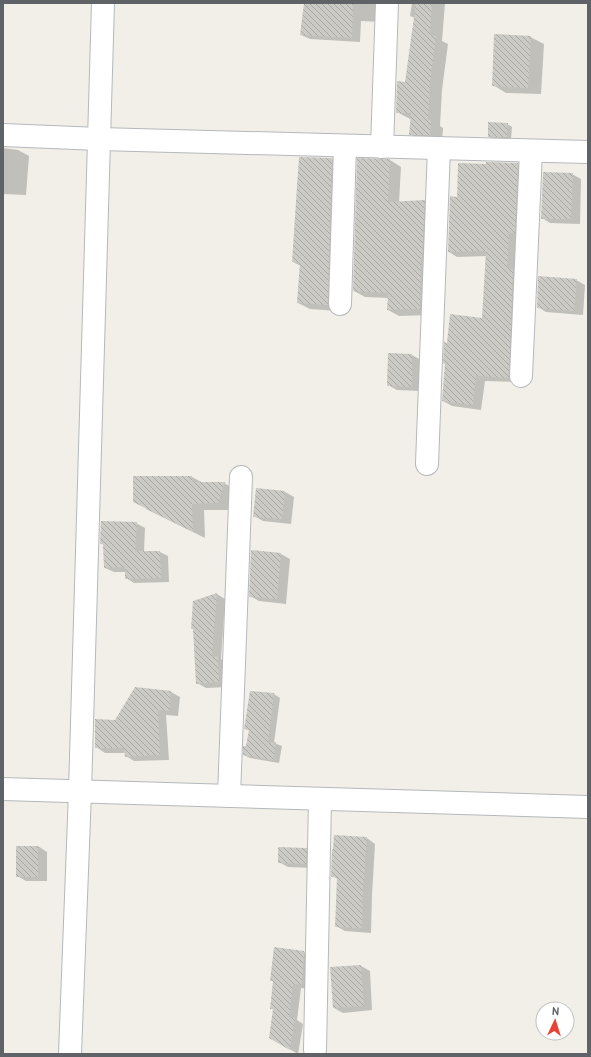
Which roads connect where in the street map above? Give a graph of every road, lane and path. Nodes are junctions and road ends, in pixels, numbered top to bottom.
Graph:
1 (103, 3) edge
2 (387, 3) edge
3 (3, 135) edge
4 (99, 139) junction
5 (345, 146) junction
6 (382, 147) junction
7 (439, 148) junction
8 (531, 151) junction
9 (588, 152) edge
10 (340, 304) dead end
11 (522, 376) dead end
12 (427, 464) dead end
13 (241, 476) dead end
14 (3, 789) edge
15 (80, 792) junction
16 (229, 796) junction
17 (320, 799) junction
18 (588, 807) edge
19 (315, 1050) dead end
20 (70, 1054) edge

1 - 4 street
2 - 6 street
3 - 4 street
4 - 5 street
4 - 15 street
5 - 6 street
5 - 10 street
6 - 7 street
7 - 8 street
7 - 12 street
8 - 9 street
8 - 11 street
13 - 16 street
14 - 15 street
15 - 16 street
15 - 20 street
16 - 17 street
17 - 18 street
17 - 19 street

